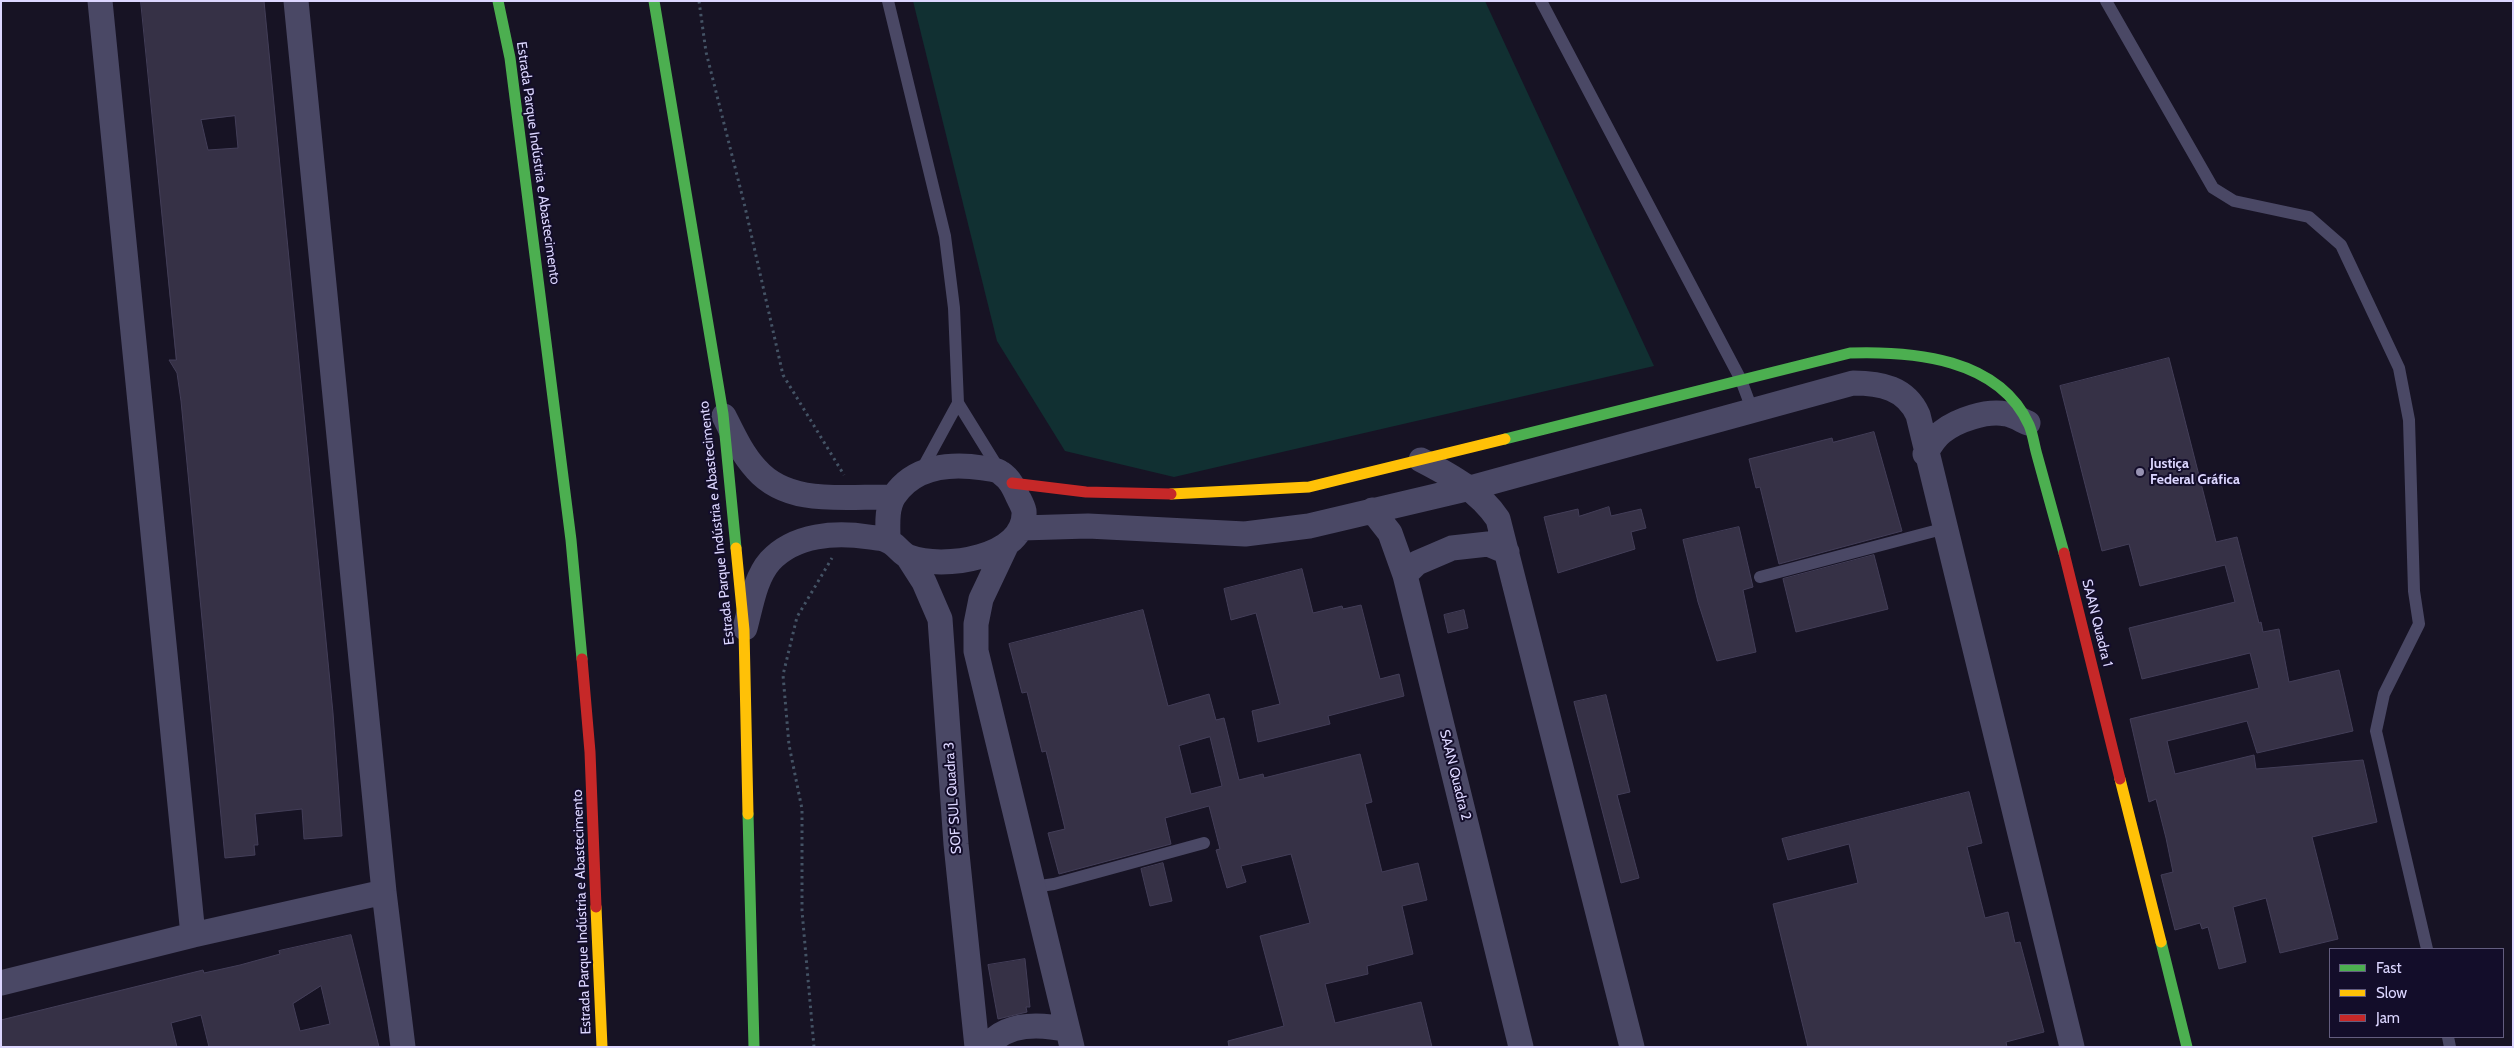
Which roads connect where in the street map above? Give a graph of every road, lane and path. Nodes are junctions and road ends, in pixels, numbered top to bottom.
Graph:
1 (100, 1) edge
2 (296, 1) edge
3 (498, 1) edge
4 (654, 1) edge
5 (699, 1) edge
6 (888, 1) edge
7 (1541, 1) edge
8 (2106, 1) edge
9 (1741, 380) junction
10 (958, 403) junction
11 (1753, 412) junction
12 (723, 414) junction
13 (2028, 423) junction
14 (1926, 454) junction
15 (1421, 460) junction
16 (920, 474) junction
17 (1516, 475) junction
18 (1006, 477) junction
19 (1470, 488) junction
20 (852, 496) junction
21 (893, 497) junction
22 (1372, 510) junction
23 (1498, 519) junction
24 (1946, 528) junction
25 (846, 534) junction
26 (1014, 536) junction
27 (888, 540) junction
28 (1507, 552) junction
29 (908, 557) junction
30 (1405, 574) junction
31 (1760, 577) dead end
32 (744, 630) junction
33 (1204, 843) dead end
34 (1033, 887) junction
35 (384, 892) junction
36 (192, 935) junction
37 (2427, 948) edge
38 (1, 983) edge
39 (1070, 1038) edge
40 (403, 1047) edge
41 (602, 1047) edge
42 (754, 1047) edge
43 (814, 1047) edge
44 (977, 1047) edge
45 (987, 1047) edge
46 (1521, 1047) edge
47 (1632, 1047) edge
48 (2072, 1047) edge
49 (2187, 1047) edge

1 - 36 street
2 - 35 street
3 - 41 main road, Estrada Parque Indústria e Abastecimento
4 - 12 main road, Estrada Parque Indústria e Abastecimento
5 - 20 path
6 - 10 lane
7 - 9 lane
8 - 37 lane
9 - 11 lane
9 - 13 main road, SAAN Quadra 1
9 - 15 main road, SAAN Quadra 1
10 - 16 lane
10 - 18 lane
11 - 14 street
11 - 17 street
12 - 20 street
12 - 32 main road, Estrada Parque Indústria e Abastecimento
13 - 14 street
13 - 49 main road, SAAN Quadra 1
14 - 24 street
15 - 18 main road, SAAN Quadra 1
15 - 19 street
16 - 18 street
16 - 21 street
17 - 19 street
17 - 23 street
18 - 26 street
19 - 22 street
19 - 23 street
20 - 21 street
21 - 27 street
22 - 26 street
22 - 30 street, SAAN Quadra 2
23 - 28 street
24 - 31 lane
24 - 48 street
25 - 27 street
25 - 32 street
25 - 43 path
26 - 29 street
26 - 34 street
27 - 29 street
28 - 30 street
28 - 47 street
29 - 44 street, SOF SUL Quadra 3
30 - 46 street, SAAN Quadra 2
32 - 42 main road, Estrada Parque Indústria e Abastecimento
33 - 34 lane
34 - 39 street
35 - 36 street
35 - 40 street
36 - 38 street
39 - 45 street

